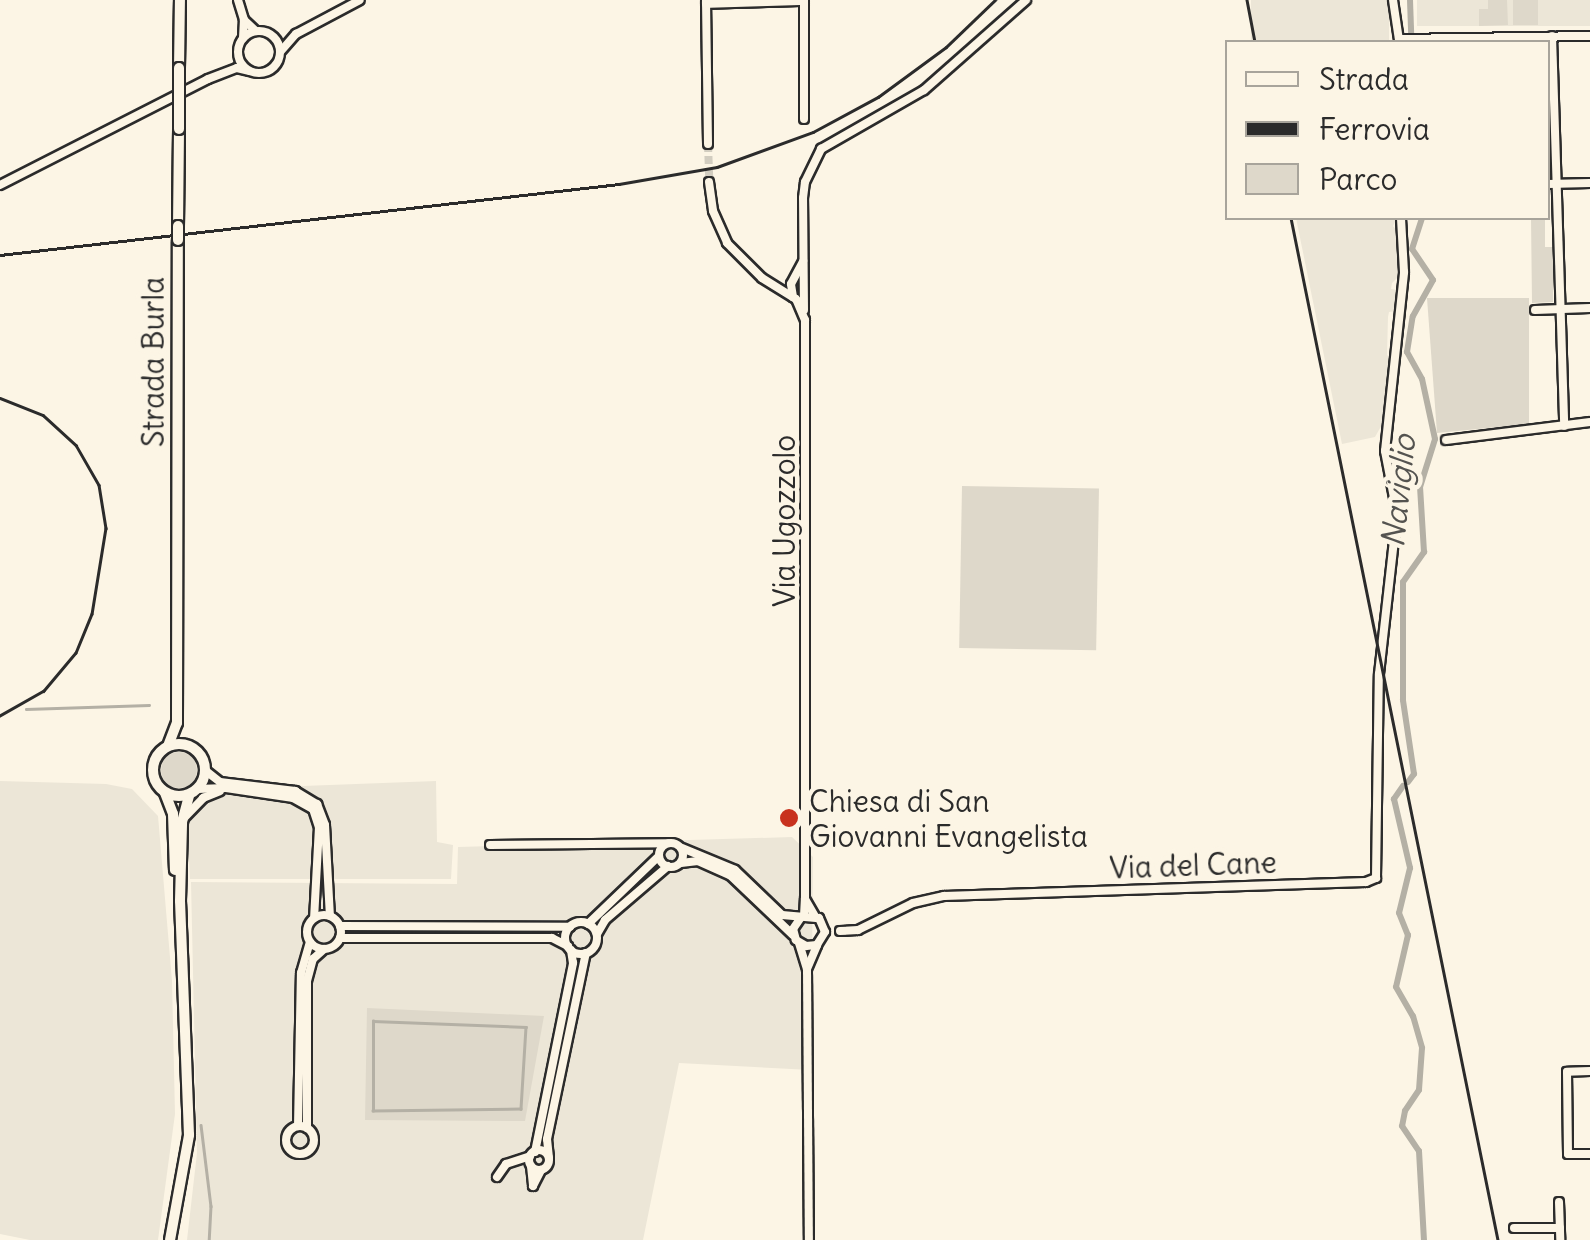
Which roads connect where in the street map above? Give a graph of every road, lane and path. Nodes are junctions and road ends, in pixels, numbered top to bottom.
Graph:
1 (180, 0) edge
2 (238, 0) edge
3 (360, 0) edge
4 (804, 0) edge
5 (1026, 0) edge
6 (1393, 0) edge
7 (706, 2) edge
8 (244, 20) junction
9 (256, 31) junction
10 (272, 34) junction
11 (296, 34) junction
12 (1552, 36) junction
13 (1590, 36) edge
14 (243, 38) junction
15 (1404, 40) edge
16 (237, 52) junction
17 (280, 53) junction
18 (249, 72) junction
19 (222, 73) junction
20 (804, 119) dead end
21 (708, 144) tunnel mouth
22 (709, 182) tunnel mouth
23 (1590, 183) edge
24 (1552, 184) edge
25 (0, 185) edge
26 (1401, 220) edge
27 (800, 275) junction
28 (768, 281) junction
29 (790, 293) junction
30 (1590, 308) edge
31 (1534, 310) dead end
32 (1560, 310) junction
33 (804, 318) junction
34 (1590, 422) edge
35 (1564, 426) junction
36 (1446, 440) dead end
37 (176, 723) junction
38 (188, 745) junction
39 (168, 746) junction
40 (206, 770) junction
41 (239, 790) junction
42 (165, 792) junction
43 (193, 792) junction
44 (182, 822) junction
45 (646, 840) junction
46 (668, 843) junction
47 (490, 845) dead end
48 (682, 848) junction
49 (659, 855) junction
50 (681, 863) junction
51 (668, 866) junction
52 (806, 899) junction
53 (180, 901) junction
54 (330, 916) junction
55 (815, 916) junction
56 (802, 917) junction
57 (314, 918) junction
58 (588, 924) junction
59 (340, 926) junction
60 (570, 927) junction
61 (825, 932) junction
62 (596, 934) junction
63 (340, 938) junction
64 (796, 940) junction
65 (310, 942) junction
66 (818, 945) junction
67 (569, 948) junction
68 (324, 950) junction
69 (586, 953) junction
70 (807, 969) junction
71 (1590, 1071) edge
72 (302, 1127) junction
73 (1590, 1154) edge
74 (549, 1158) junction
75 (533, 1162) junction
76 (497, 1177) dead end
77 (1559, 1202) dead end
78 (1514, 1228) dead end
79 (1560, 1228) junction
80 (170, 1240) edge
81 (809, 1240) edge
82 (1560, 1240) edge

1 - 37 main road, Strada Burla, bridge
2 - 8 street
3 - 11 street
4 - 7 street
4 - 20 street
5 - 27 street
6 - 15 street
7 - 21 street
8 - 9 street
8 - 14 street
9 - 10 street
9 - 14 street
10 - 11 street
10 - 17 street
11 - 17 street
12 - 13 street
12 - 15 street
12 - 24 street
14 - 16 street
16 - 18 street
16 - 19 street
17 - 18 street
18 - 19 street
19 - 25 street
22 - 28 street
23 - 24 street
24 - 32 street
26 - 61 street, Via del Cane
27 - 28 street
27 - 29 street
27 - 33 street
28 - 29 street
29 - 33 street, Via Ugozzolo
30 - 32 street
31 - 32 street
32 - 35 street
33 - 52 street, Via Ugozzolo
34 - 35 street
35 - 36 street
37 - 38 main road, Strada Burla
37 - 39 main road, Strada Burla
38 - 39 main road
38 - 40 main road, Strada Burla
39 - 42 main road, Strada Burla
40 - 43 main road, Strada Burla
40 - 54 street
41 - 43 street
41 - 44 street
41 - 57 street
42 - 43 main road
42 - 53 main road, Strada Burla
43 - 44 main road, Strada Burla
44 - 53 main road, Strada Burla
45 - 46 street
45 - 47 street
45 - 49 street
46 - 48 street
46 - 49 street
48 - 50 street
48 - 56 street
49 - 51 street
49 - 58 street
50 - 51 street
50 - 64 street
51 - 62 street
52 - 55 street, Via Ugozzolo
52 - 56 street, Via Ugozzolo
53 - 80 main road, Strada Burla
54 - 57 street
54 - 59 street
55 - 56 street
55 - 61 street, Via Ugozzolo
56 - 64 street, Via Ugozzolo
57 - 65 street
58 - 60 street
58 - 62 street
59 - 60 street
59 - 63 street
60 - 67 street
61 - 66 street
62 - 69 street
63 - 67 street
63 - 68 street
64 - 66 street
64 - 70 street
65 - 68 street
65 - 72 street
66 - 70 street
67 - 69 street
67 - 75 street
68 - 72 street
69 - 74 street
70 - 81 street
71 - 73 street
72 - 72 street
74 - 75 street
74 - 75 street
75 - 76 street
77 - 79 street
78 - 79 street
79 - 82 street

